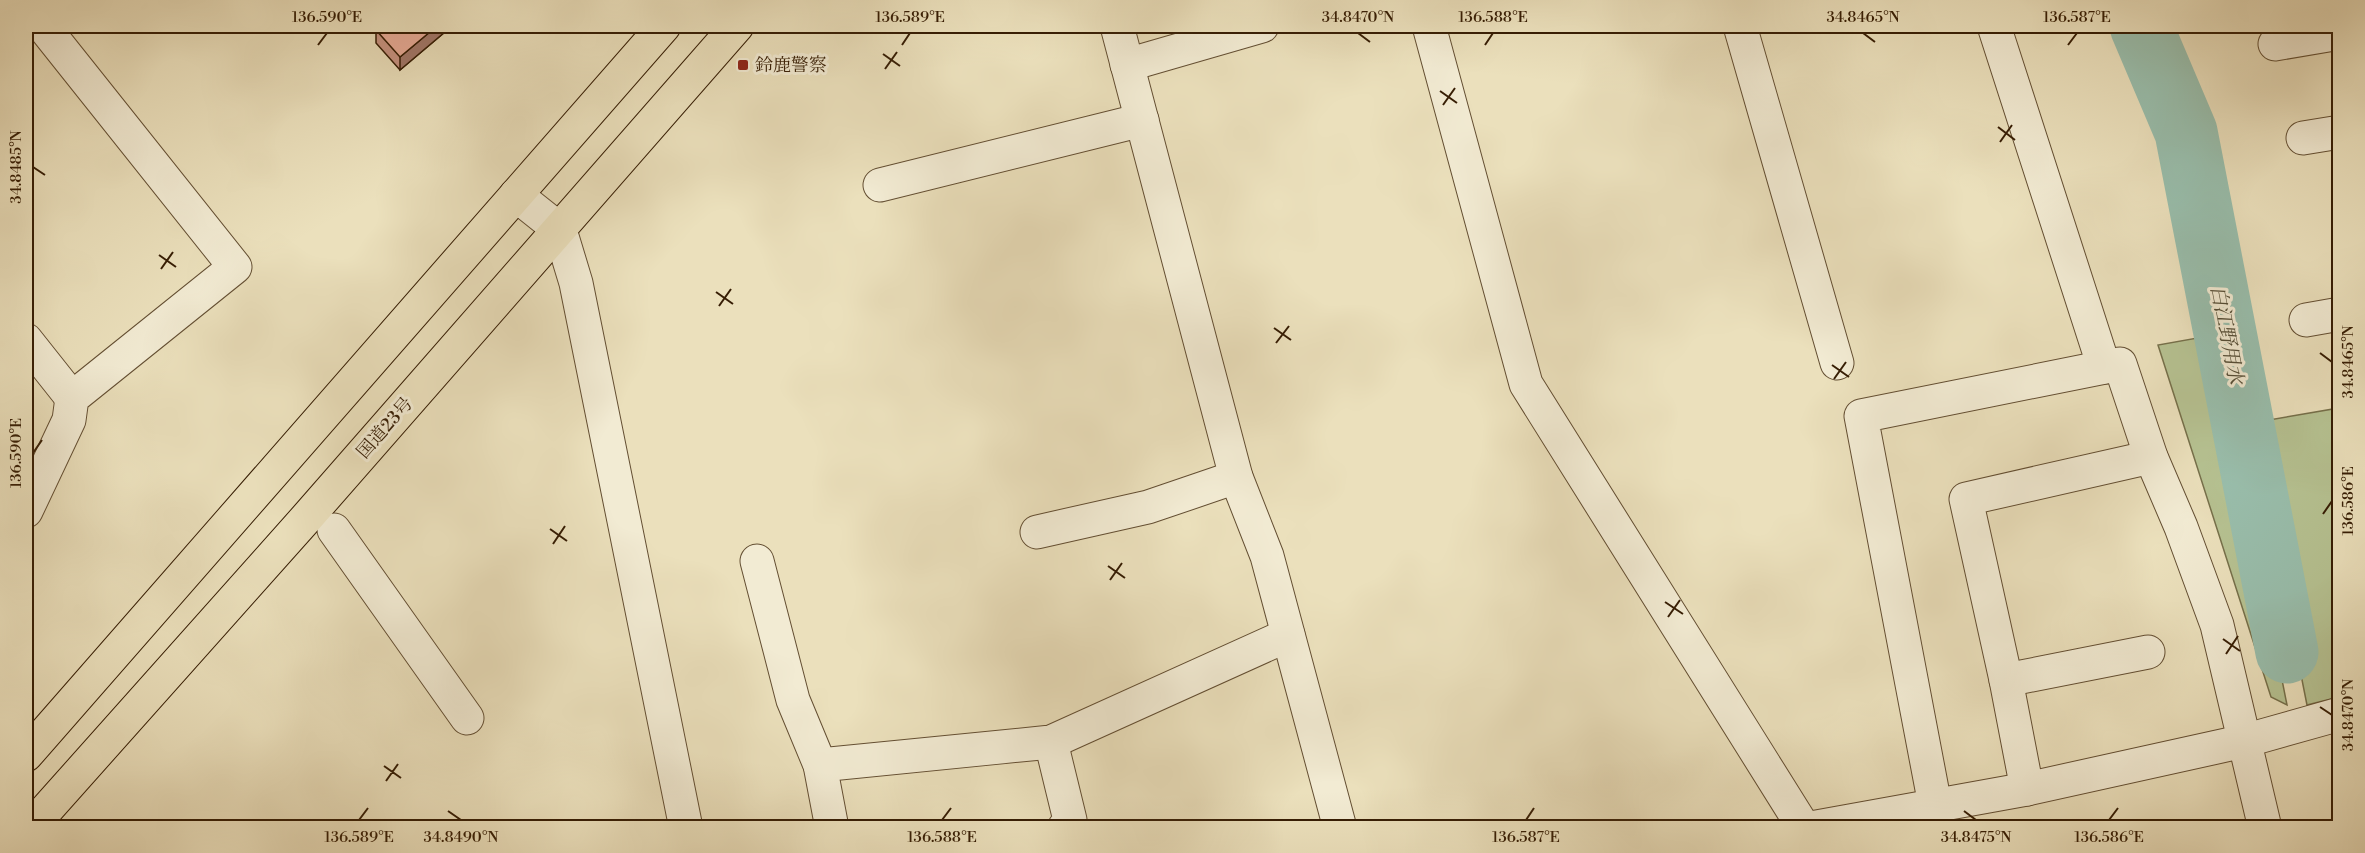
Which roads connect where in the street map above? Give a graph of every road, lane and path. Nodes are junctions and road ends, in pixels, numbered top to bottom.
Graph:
1 (43, 26) edge
2 (663, 26) edge
3 (737, 26) edge
4 (1117, 26) edge
5 (1262, 26) edge
6 (1429, 26) edge
7 (1740, 26) edge
8 (1994, 26) edge
9 (2340, 33) edge
10 (2275, 44) dead end
11 (1127, 65) junction
12 (1142, 120) junction
13 (2340, 132) edge
14 (2302, 138) dead end
15 (879, 185) dead end
16 (516, 195) junction
17 (560, 230) junction
18 (2340, 314) edge
19 (2306, 320) dead end
20 (26, 340) edge
21 (1837, 363) dead end
22 (2112, 366) junction
23 (72, 398) junction
24 (2151, 457) junction
25 (1236, 477) junction
26 (26, 511) edge
27 (334, 530) dead end
28 (1037, 532) dead end
29 (757, 561) dead end
30 (1288, 635) junction
31 (2148, 652) dead end
32 (2006, 680) junction
33 (2340, 714) edge
34 (467, 718) dead end
35 (2244, 741) junction
36 (1051, 742) junction
37 (26, 755) edge
38 (820, 765) junction
39 (2027, 789) junction
40 (1935, 805) junction
41 (30, 828) edge
42 (686, 828) edge
43 (832, 828) edge
44 (1064, 828) edge
45 (1340, 828) edge
46 (1804, 828) edge
47 (1811, 828) edge
48 (2265, 828) edge

1 - 23 street
2 - 16 highway
3 - 17 highway, 国道23号
4 - 11 street
5 - 11 street
6 - 46 street
7 - 21 street
8 - 22 street
9 - 10 street
11 - 12 street
12 - 15 street
12 - 25 street
13 - 14 street
16 - 17 street
16 - 37 highway
17 - 41 highway, 国道23号
17 - 42 street
18 - 19 street
20 - 23 street
22 - 24 street
22 - 40 street
23 - 26 street
24 - 32 street
24 - 35 street
25 - 28 street
25 - 30 street
27 - 34 street
29 - 38 street
30 - 36 street
30 - 45 street
31 - 32 street
32 - 39 street
33 - 35 street
35 - 39 street
35 - 48 street
36 - 38 street
36 - 44 street
38 - 43 street
39 - 40 street
40 - 47 street

